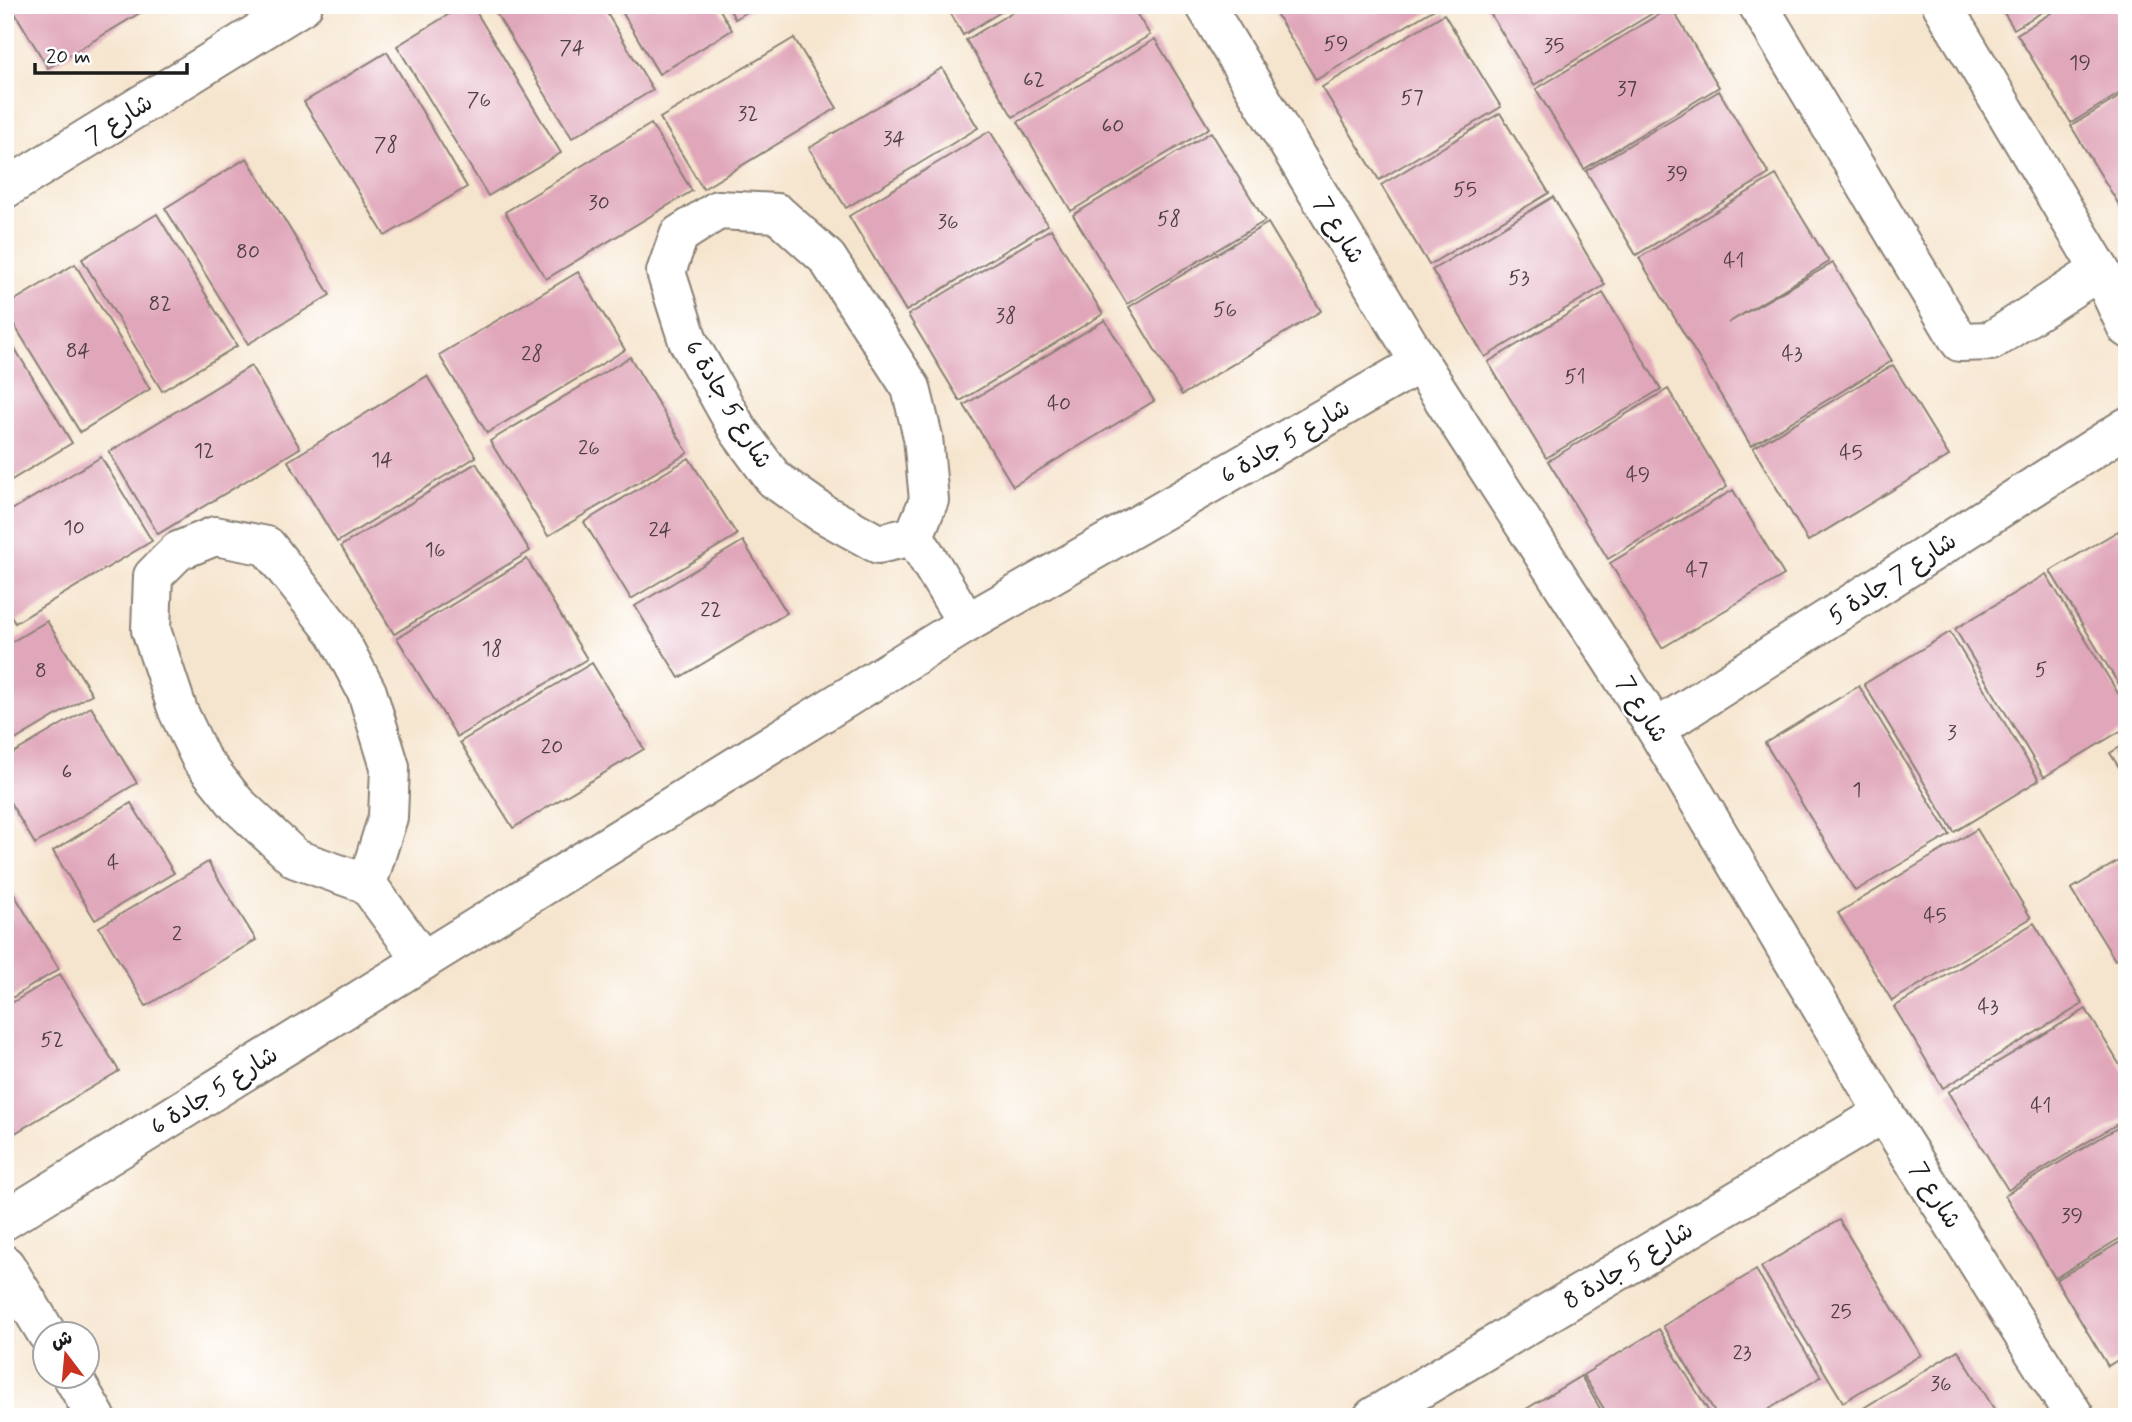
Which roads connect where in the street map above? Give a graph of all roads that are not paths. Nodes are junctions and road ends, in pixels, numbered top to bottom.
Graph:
1 (303, 5) edge
2 (1205, 5) edge
3 (1758, 5) edge
4 (1942, 5) edge
5 (5, 189) edge
6 (2100, 270) junction
7 (2127, 328) edge
8 (1420, 363) junction
9 (2127, 427) edge
10 (914, 536) junction
11 (967, 623) junction
12 (1656, 729) junction
13 (367, 884) junction
14 (423, 961) junction
15 (1884, 1113) junction
16 (5, 1220) edge
17 (5, 1265) edge
18 (38, 1320) edge
19 (80, 1390) edge
20 (96, 1417) edge
21 (1373, 1417) edge
22 (2075, 1417) edge

1 - 5 street, شارع 7
2 - 8 street, شارع 7
3 - 6 street
4 - 6 street
6 - 7 street
8 - 11 street, شارع 5 جادة 6
8 - 12 street, شارع 7
9 - 12 street, شارع 7 جادة 5
10 - 10 street, شارع 5 جادة 6
10 - 11 street
11 - 14 street, شارع 5 جادة 6
12 - 15 street, شارع 7
13 - 13 street
13 - 14 street
14 - 16 street, شارع 5 جادة 6
15 - 21 street, شارع 5 جادة 8
15 - 22 street, شارع 7
17 - 18 street
19 - 20 street

